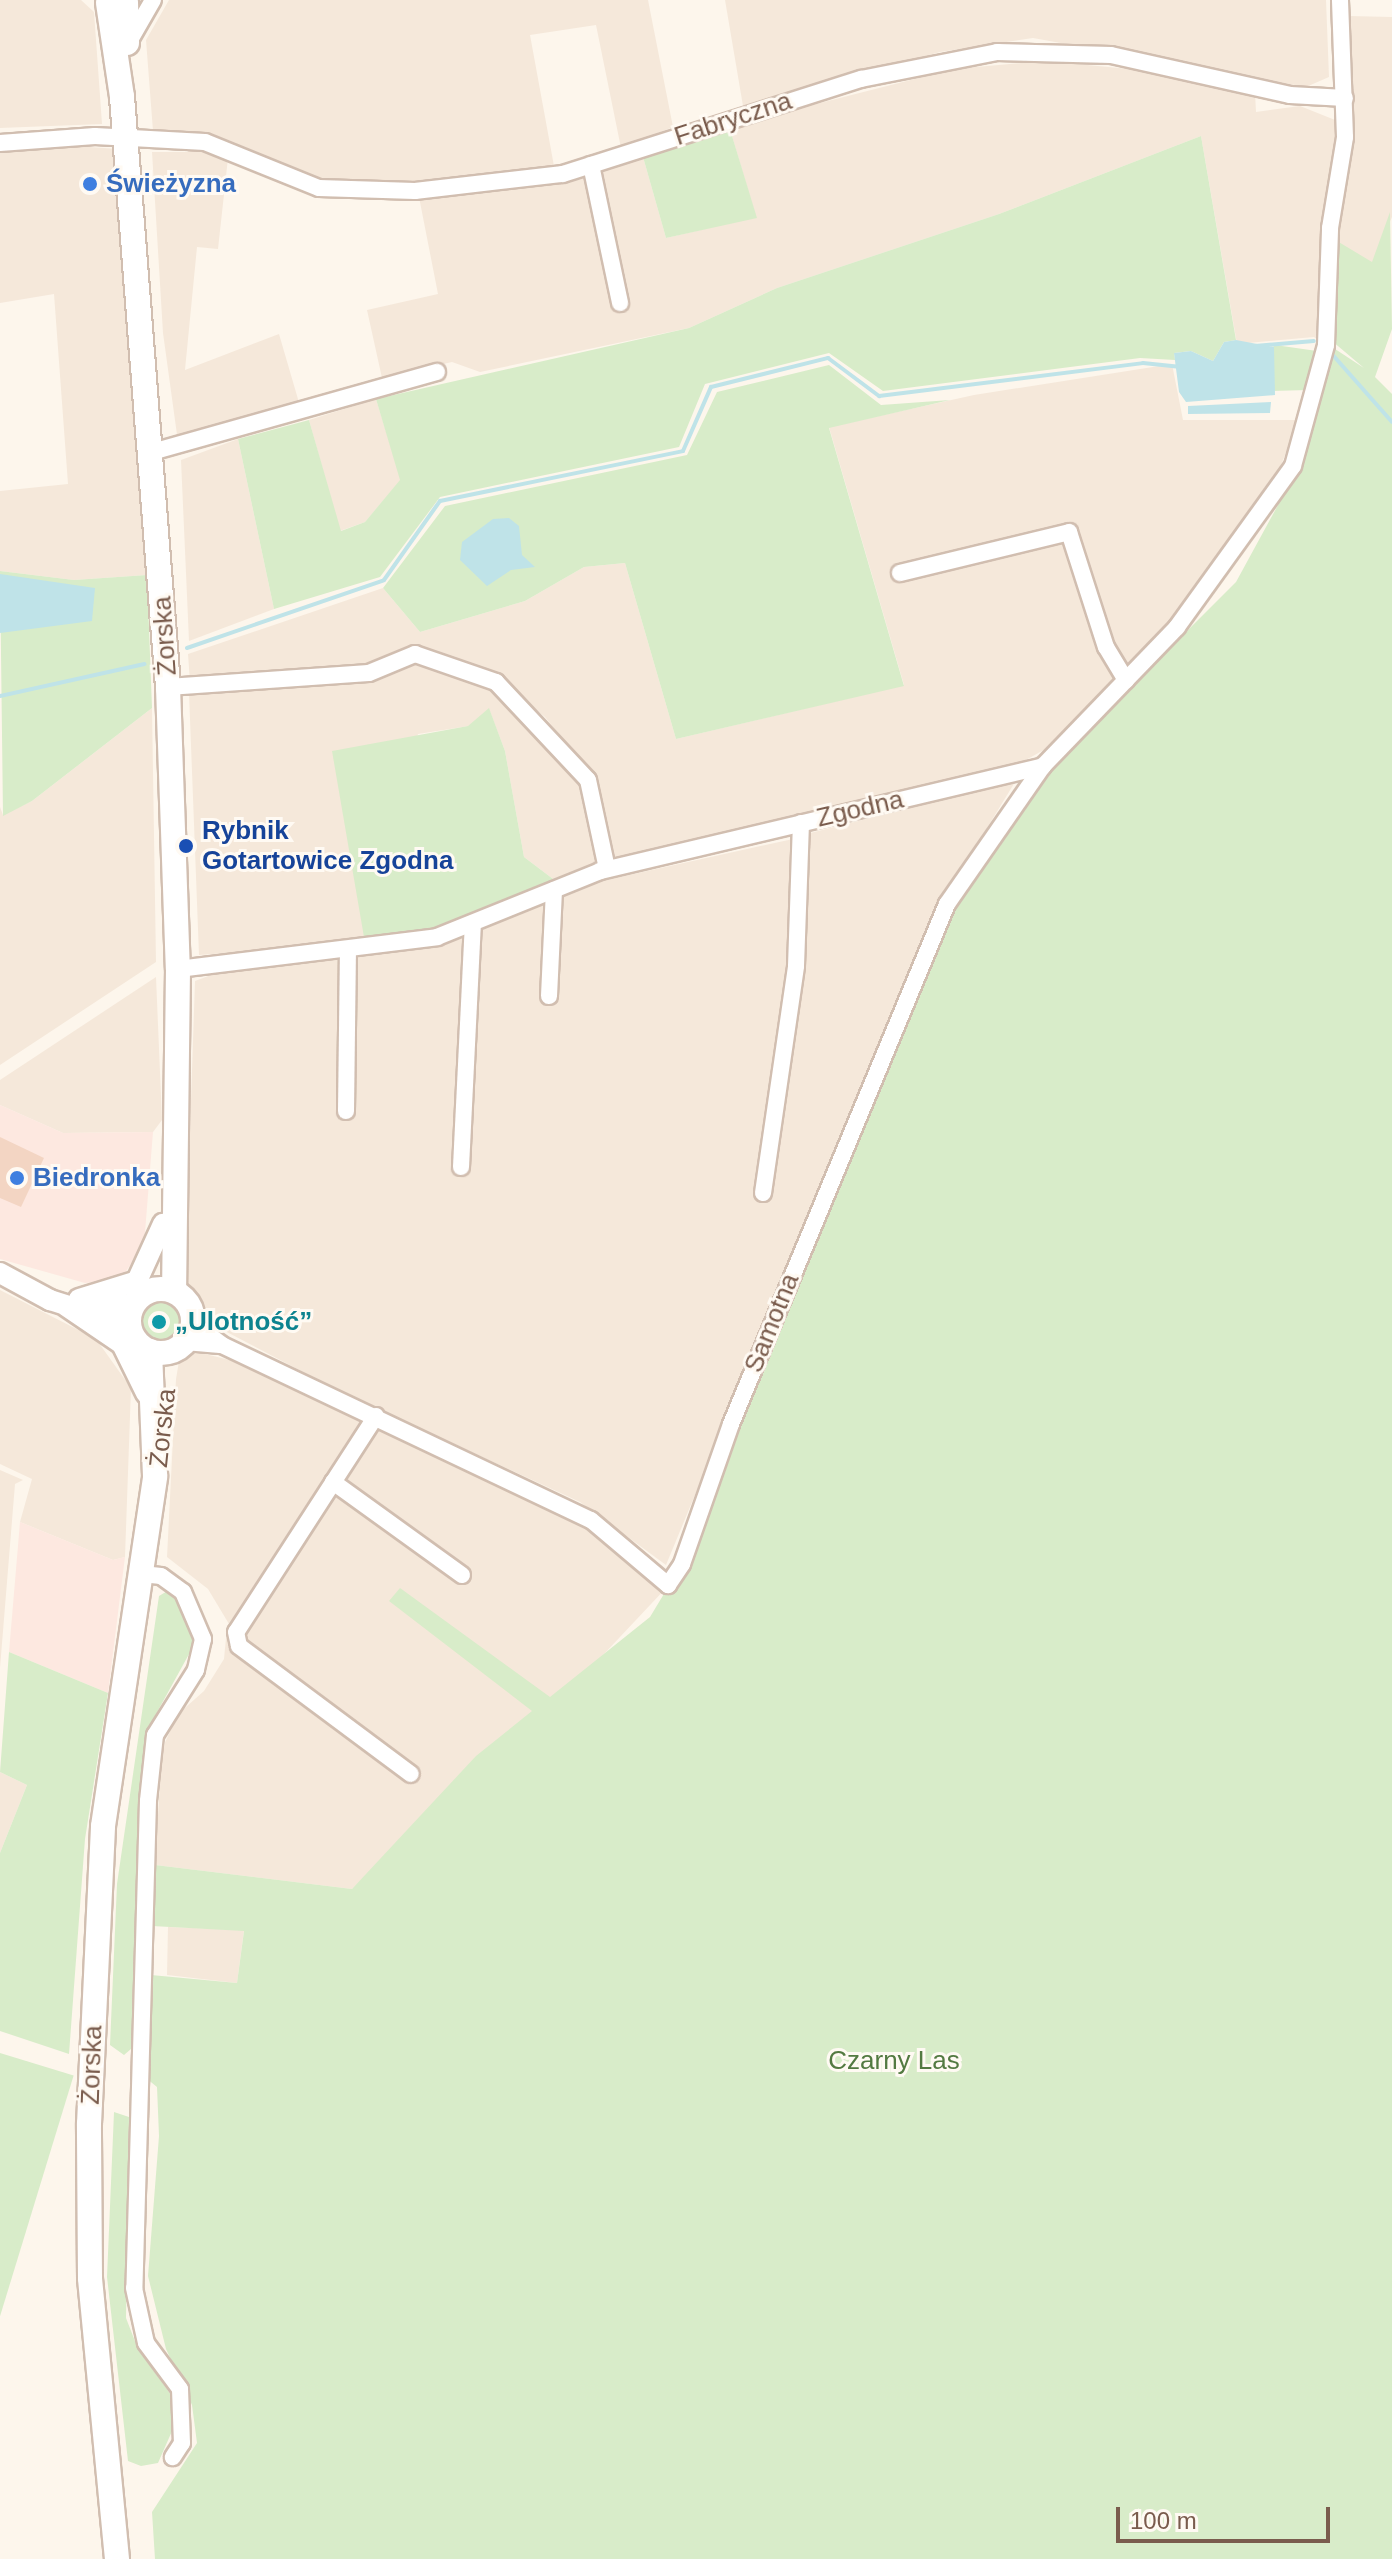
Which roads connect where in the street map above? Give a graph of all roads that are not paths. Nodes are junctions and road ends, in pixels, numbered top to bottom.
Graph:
1 (153, 0) edge
2 (1340, 0) edge
3 (116, 1) edge
4 (127, 47) junction
5 (122, 97) junction
6 (1345, 98) junction
7 (126, 139) junction
8 (0, 143) edge
9 (591, 165) junction
10 (620, 303) dead end
11 (437, 372) dead end
12 (152, 452) junction
13 (900, 573) dead end
14 (1126, 680) junction
15 (168, 687) junction
16 (1043, 766) junction
17 (801, 823) junction
18 (607, 869) junction
19 (554, 890) junction
20 (473, 923) junction
21 (348, 950) junction
22 (178, 969) junction
23 (549, 996) dead end
24 (346, 1111) dead end
25 (461, 1167) dead end
26 (172, 1177) junction
27 (763, 1193) dead end
28 (163, 1224) junction
29 (0, 1273) edge
30 (163, 1291) junction
31 (72, 1303) junction
32 (131, 1315) junction
33 (175, 1342) junction
34 (376, 1416) junction
35 (157, 1432) junction
36 (333, 1482) junction
37 (152, 1505) junction
38 (142, 1574) junction
39 (462, 1575) dead end
40 (411, 1774) dead end
41 (173, 2457) dead end
42 (117, 2559) edge

1 - 4 street, Żorska
2 - 6 street
3 - 4 main road, Żorska
3 - 5 main road, Żorska
4 - 5 main road, Żorska
5 - 7 main road, Żorska
6 - 9 street, Fabryczna
6 - 14 street
7 - 8 street, Fabryczna
7 - 9 street, Fabryczna
7 - 12 main road, Żorska
9 - 10 street
11 - 12 street
12 - 15 main road, Żorska
13 - 14 street
14 - 16 street
15 - 18 street
15 - 22 main road, Żorska
16 - 17 street, Zgodna
16 - 34 street, Samotna
17 - 18 street, Zgodna
17 - 27 street
18 - 19 street, Zgodna
19 - 20 street, Zgodna
19 - 23 street
20 - 21 street, Zgodna
20 - 25 street
21 - 22 street, Zgodna
21 - 24 street
22 - 26 main road, Żorska
26 - 28 main road, Żorska
26 - 30 main road, Żorska
28 - 30 main road, Żorska
28 - 31 street
29 - 31 street
30 - 32 main road
30 - 33 main road
31 - 32 street
31 - 35 street
32 - 33 main road
33 - 34 street, Samotna
33 - 35 main road, Żorska
33 - 37 main road, Żorska
34 - 36 street
35 - 37 main road, Żorska
36 - 39 street
36 - 40 street
37 - 38 main road, Żorska
38 - 41 street
38 - 42 main road, Żorska

